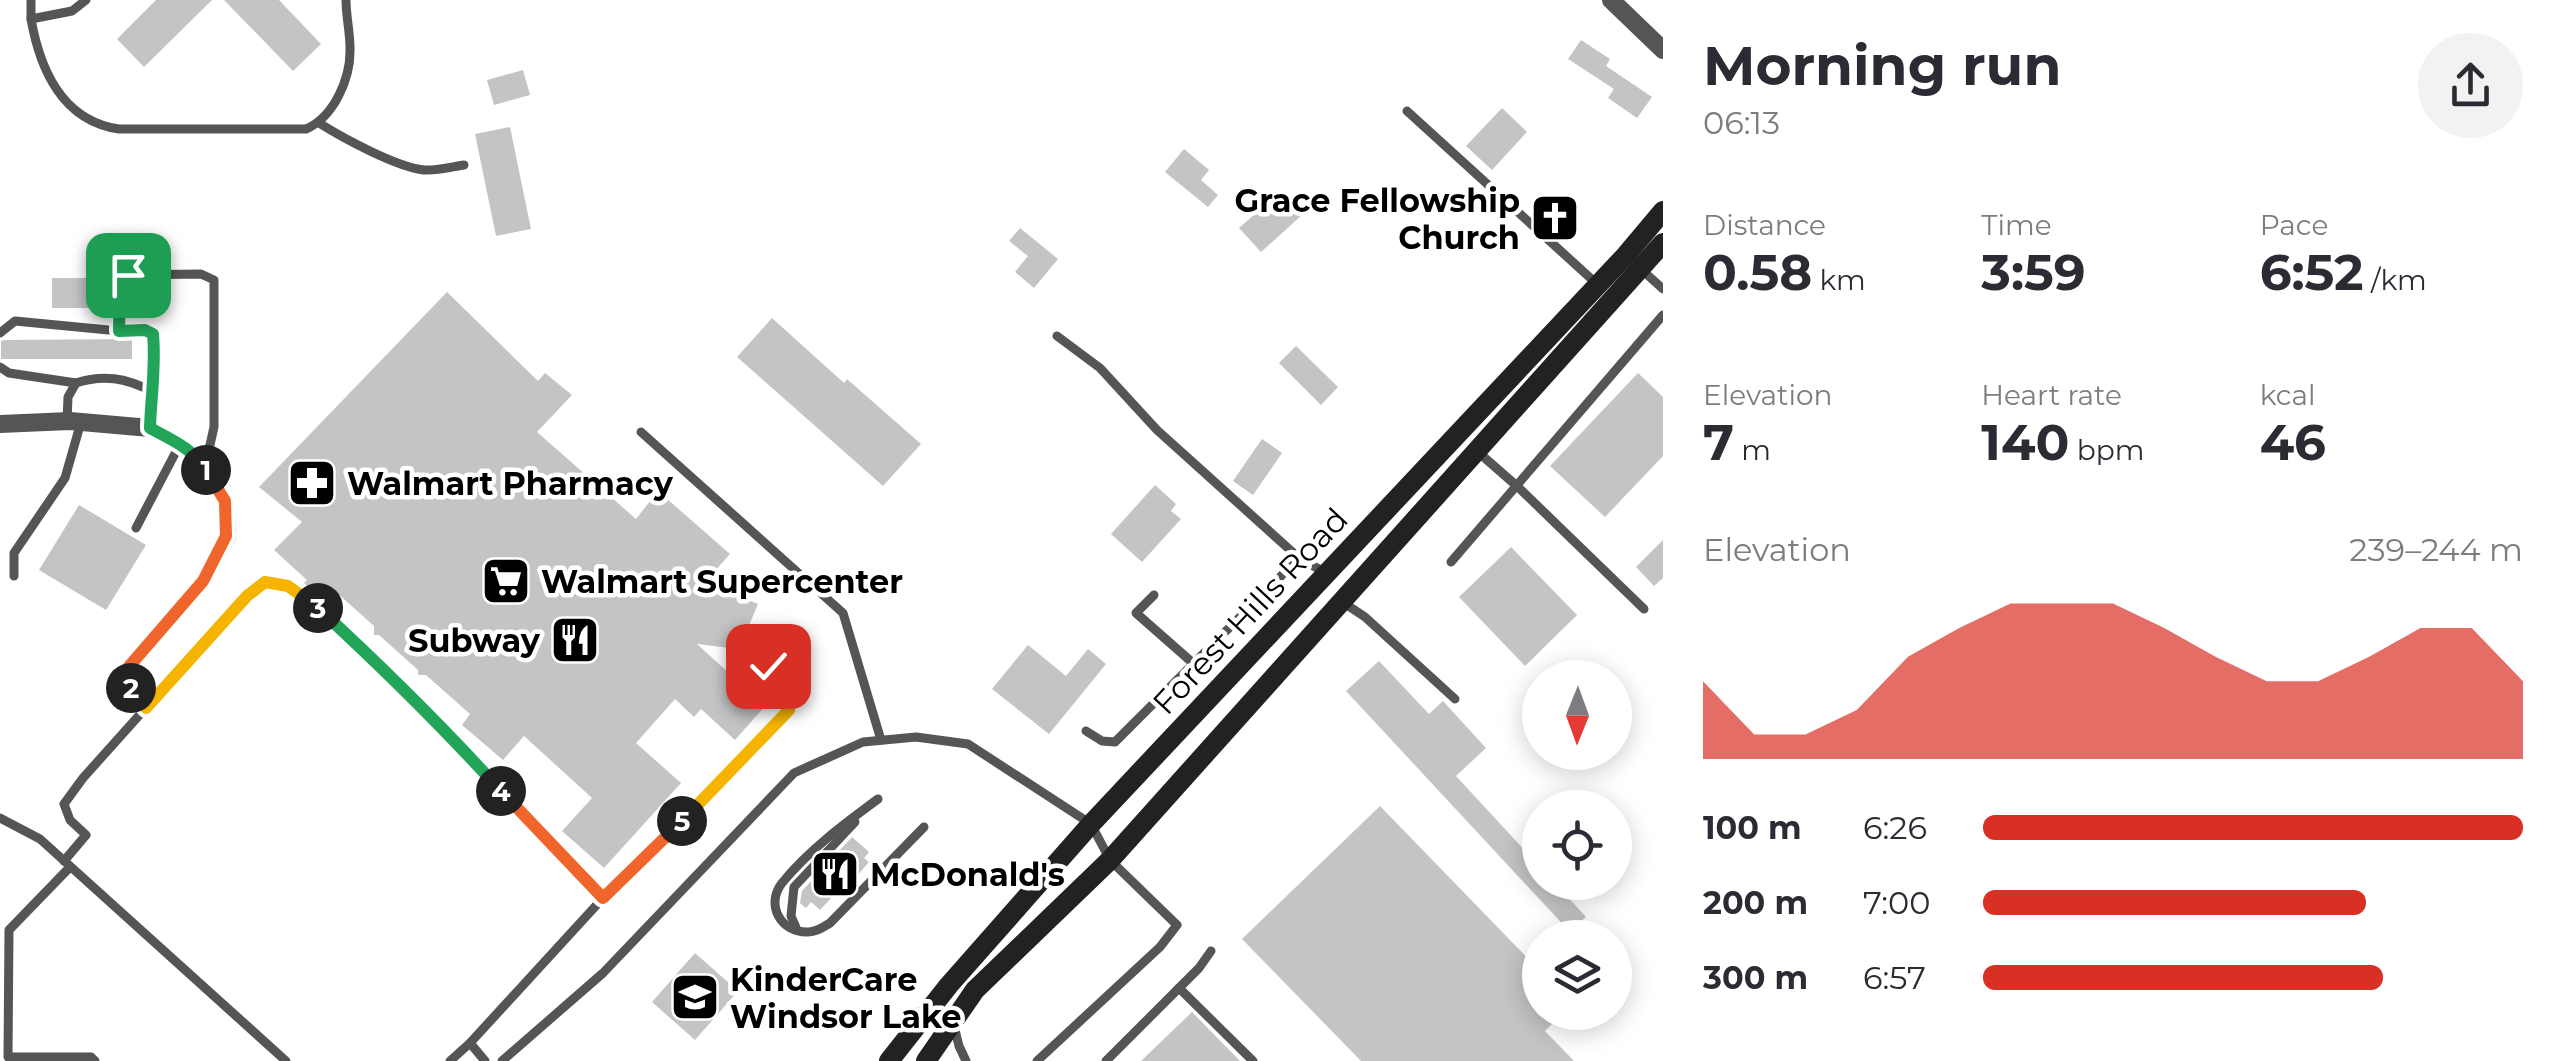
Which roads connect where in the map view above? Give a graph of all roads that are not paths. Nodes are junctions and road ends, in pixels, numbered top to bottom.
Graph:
1 (30, 0) edge
2 (86, 0) edge
3 (346, 0) edge
4 (1611, 0) edge
5 (31, 19) junction
6 (1663, 50) edge
7 (1407, 112) dead end
8 (319, 123) junction
9 (464, 165) dead end
10 (1663, 211) edge
11 (1663, 243) edge
12 (1640, 268) junction
13 (1598, 284) junction
14 (1663, 288) edge
15 (1663, 314) edge
16 (119, 331) junction
17 (0, 333) edge
18 (1057, 336) dead end
19 (0, 367) edge
20 (76, 383) junction
21 (151, 392) junction
22 (74, 422) junction
23 (0, 424) edge
24 (150, 428) junction
25 (640, 432) dead end
26 (180, 444) junction
27 (1476, 450) junction
28 (202, 462) junction
29 (1518, 486) junction
30 (136, 528) dead end
31 (1299, 558) junction
32 (1451, 562) dead end
33 (1326, 574) junction
34 (14, 576) dead end
35 (1154, 595) dead end
36 (1342, 601) junction
37 (1644, 609) dead end
38 (1194, 664) junction
39 (743, 676) dead end
40 (1455, 699) dead end
41 (146, 708) junction
42 (1086, 731) dead end
43 (881, 740) junction
44 (4, 822) edge
45 (1091, 824) junction
46 (924, 827) dead end
47 (1110, 860) junction
48 (67, 864) junction
49 (603, 898) junction
50 (797, 930) junction
51 (1210, 951) dead end
52 (1179, 988) junction
53 (953, 1022) junction
54 (470, 1042) junction
55 (274, 1052) junction
56 (1043, 1059) edge
57 (95, 1061) edge
58 (266, 1061) edge
59 (286, 1061) edge
60 (450, 1061) edge
61 (485, 1061) edge
62 (502, 1061) edge
63 (890, 1061) edge
64 (926, 1061) edge
65 (966, 1061) edge
66 (1106, 1061) edge
67 (1253, 1061) edge

1 - 5 lane
2 - 5 lane
3 - 8 lane
4 - 6 street
5 - 8 lane
7 - 13 lane
8 - 9 lane
10 - 13 street, Forest Hills Road
11 - 12 street, Forest Hills Road
12 - 14 lane
12 - 27 street, Forest Hills Road
13 - 33 street, Forest Hills Road
15 - 29 lane
16 - 17 lane
16 - 21 lane
16 - 28 lane
18 - 31 lane
19 - 20 lane
20 - 21 lane
20 - 22 lane
21 - 24 lane
22 - 23 street
22 - 24 street
22 - 34 lane
24 - 26 street
25 - 43 lane
26 - 28 street
26 - 30 lane
27 - 29 lane
27 - 36 street, Forest Hills Road
28 - 41 street
29 - 32 lane
29 - 37 lane
31 - 33 lane
31 - 38 lane
33 - 45 street, Forest Hills Road
35 - 38 lane
36 - 40 lane
36 - 47 street, Forest Hills Road
38 - 42 lane
39 - 49 lane
41 - 48 lane
41 - 49 lane
43 - 45 lane
43 - 62 lane
44 - 48 lane
45 - 47 lane
45 - 63 street, Forest Hills Road
46 - 50 lane
47 - 53 street, Forest Hills Road
47 - 56 lane
48 - 55 lane
48 - 57 lane
49 - 54 lane
50 - 50 lane
51 - 52 lane
52 - 66 lane
52 - 67 lane
53 - 64 street, Forest Hills Road
53 - 65 lane
54 - 60 lane
54 - 61 lane
55 - 58 lane
55 - 59 lane

